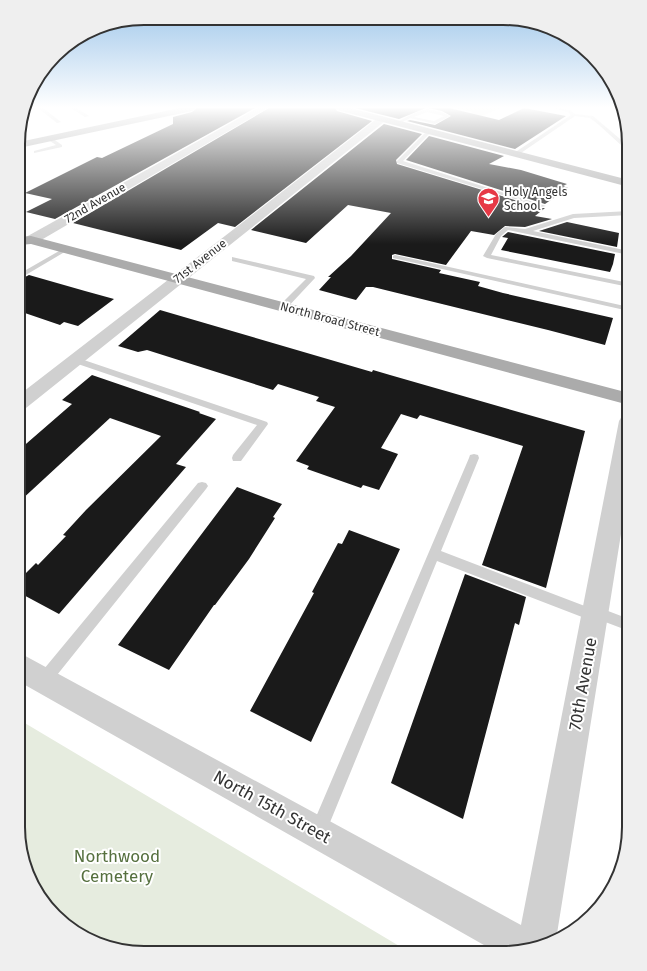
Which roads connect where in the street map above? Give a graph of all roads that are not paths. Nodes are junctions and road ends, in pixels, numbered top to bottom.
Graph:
1 (182, 153) edge
2 (338, 153) edge
3 (408, 153) edge
4 (516, 154) edge
5 (622, 182) edge
6 (543, 206) dead end
7 (622, 213) edge
8 (525, 231) junction
9 (25, 240) edge
10 (66, 249) junction
11 (622, 252) edge
12 (395, 257) dead end
13 (235, 259) dead end
14 (25, 273) edge
15 (178, 279) junction
16 (622, 284) edge
17 (283, 307) junction
18 (622, 307) edge
19 (75, 360) junction
20 (622, 397) edge
21 (25, 399) edge
22 (237, 458) dead end
23 (474, 458) dead end
24 (622, 461) edge
25 (202, 486) dead end
26 (434, 554) junction
27 (595, 614) junction
28 (622, 623) edge
29 (31, 673) edge
30 (318, 832) junction
31 (537, 941) edge
32 (520, 945) edge

1 - 9 street, 72nd Avenue
2 - 15 street, 71st Avenue
3 - 6 lane
4 - 5 main road
7 - 8 lane
8 - 11 lane
8 - 16 lane
9 - 10 main road, North Broad Street
10 - 14 lane
10 - 15 main road, North Broad Street
12 - 18 lane
13 - 17 lane
15 - 17 main road, North Broad Street
15 - 19 street, 71st Avenue
17 - 20 main road, North Broad Street
19 - 21 street, 71st Avenue
19 - 22 lane
23 - 26 lane
24 - 27 street, 70th Avenue
25 - 29 lane
26 - 27 lane
26 - 30 lane
27 - 28 lane
27 - 31 street, 70th Avenue
29 - 30 street, North 15th Street
30 - 32 street, North 15th Street

